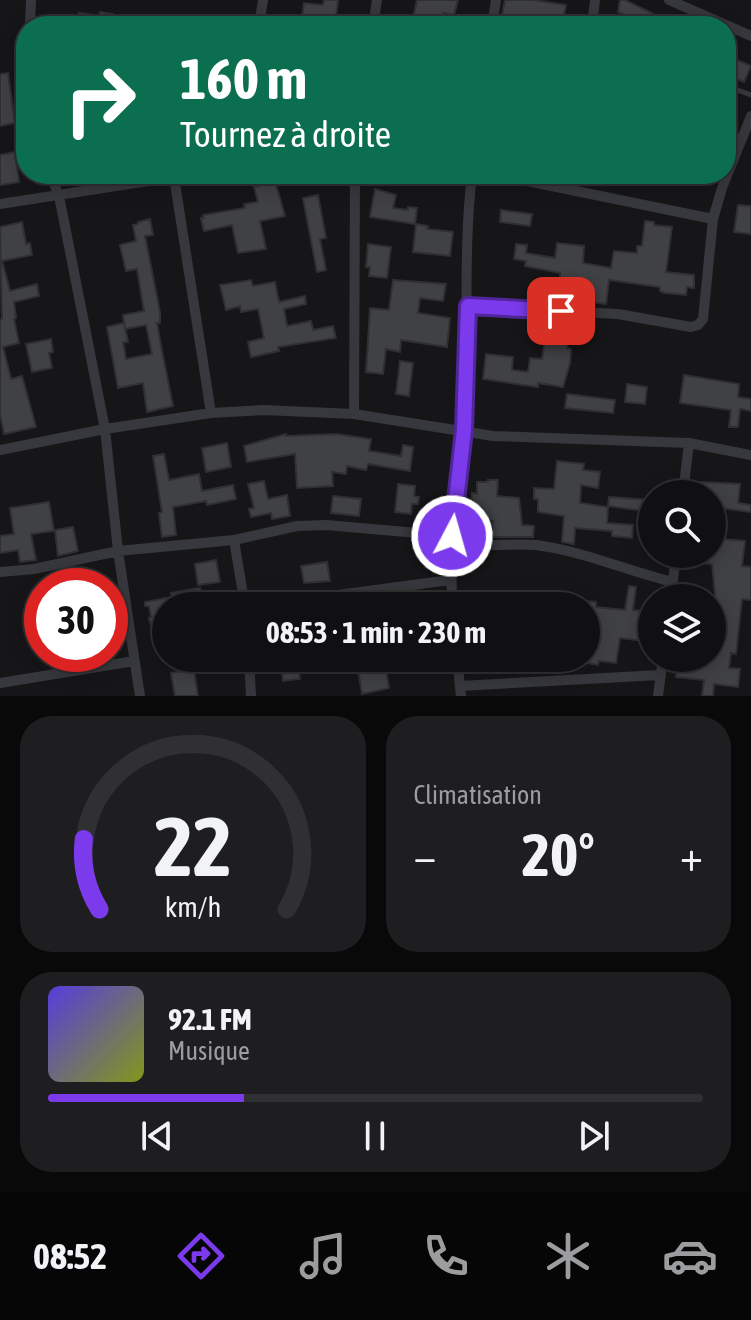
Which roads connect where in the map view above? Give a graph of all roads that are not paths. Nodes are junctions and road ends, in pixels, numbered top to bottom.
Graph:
1 (669, 0) edge
2 (703, 16) edge
3 (751, 116) edge
4 (736, 146) edge
5 (54, 184) edge
6 (132, 184) edge
7 (175, 184) edge
8 (355, 184) edge
9 (471, 184) edge
10 (543, 184) edge
11 (569, 184) edge
12 (722, 184) edge
13 (568, 189) junction
14 (59, 196) junction
15 (0, 204) edge
16 (713, 219) junction
17 (468, 306) junction
18 (211, 413) junction
19 (354, 414) junction
20 (105, 429) junction
21 (464, 430) junction
22 (689, 443) junction
23 (0, 450) edge
24 (751, 455) edge
25 (685, 480) edge
26 (452, 536) junction
27 (234, 540) junction
28 (118, 551) junction
29 (674, 568) edge
30 (0, 572) edge
31 (450, 580) junction
32 (673, 582) joint
33 (243, 592) edge
34 (360, 592) edge
35 (451, 592) edge
36 (134, 661) junction
37 (250, 672) edge
38 (661, 672) edge
39 (660, 675) junction
40 (0, 683) edge
41 (461, 691) edge
42 (140, 696) edge
43 (251, 696) edge
44 (658, 696) edge

1 - 2 street
3 - 4 street
5 - 14 street
6 - 14 street
7 - 18 street
8 - 19 street
9 - 17 street
10 - 13 street
11 - 13 street
12 - 16 street
13 - 16 street
14 - 15 street
14 - 20 street
16 - 17 street
17 - 21 street
18 - 19 street
18 - 20 street
19 - 21 street
20 - 23 street
20 - 28 street
21 - 22 street
21 - 26 street
22 - 24 street
22 - 25 street
26 - 27 street
26 - 31 street
26 - 32 street
27 - 28 street
27 - 33 street
28 - 30 street
28 - 36 street
29 - 32 street
31 - 34 street
31 - 35 street
36 - 40 street
36 - 42 street
37 - 43 street
38 - 39 street
39 - 41 street
39 - 44 street

